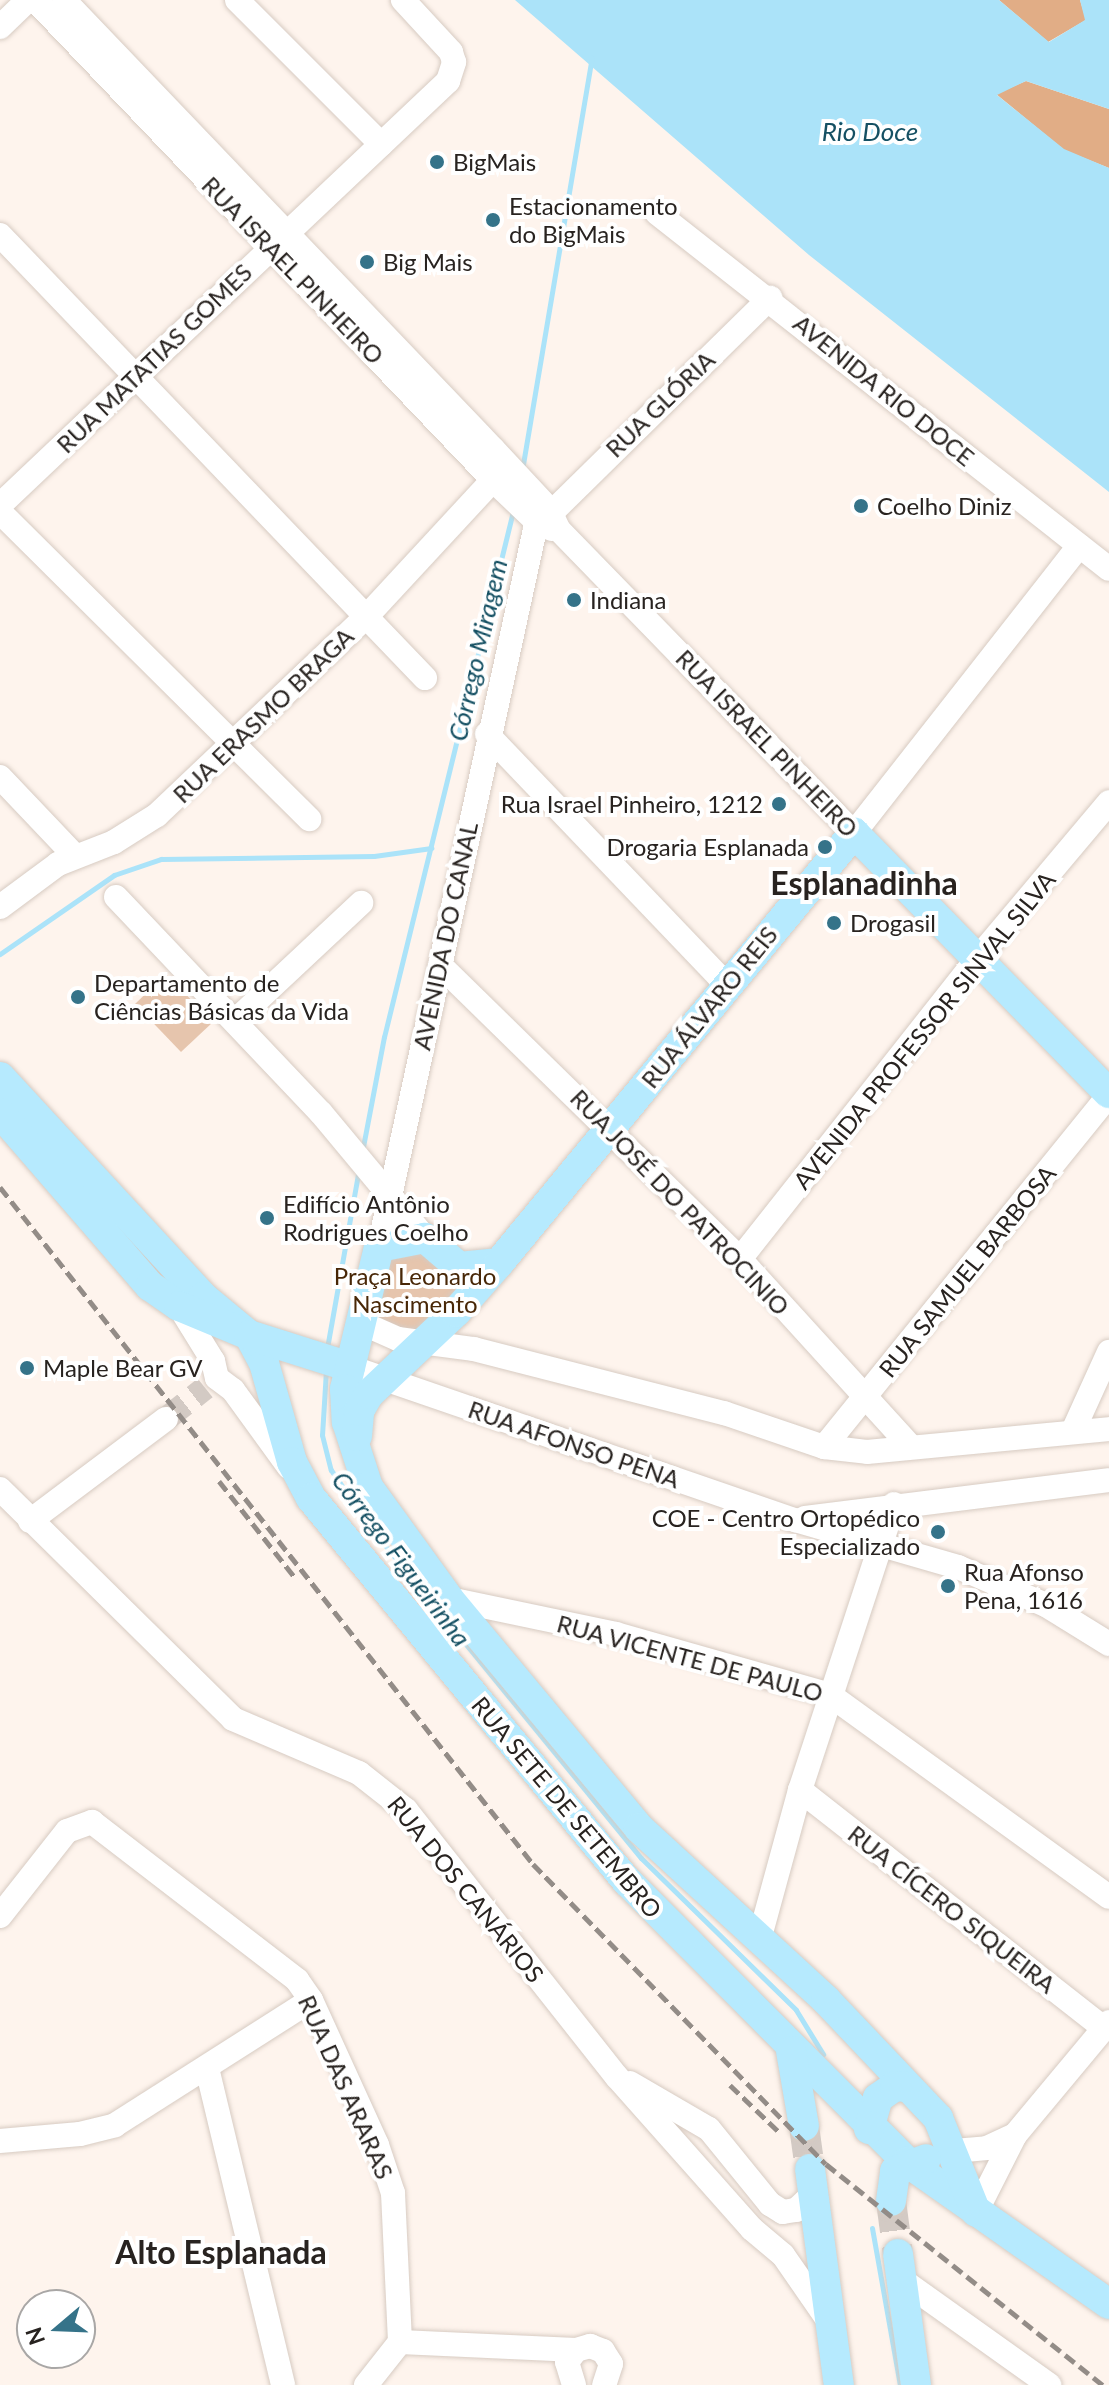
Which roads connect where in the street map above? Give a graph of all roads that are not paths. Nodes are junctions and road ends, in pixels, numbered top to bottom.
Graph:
1 (28, 0) edge
2 (35, 0) edge
3 (64, 0) edge
4 (237, 0) edge
5 (403, 0) edge
6 (0, 27) edge
7 (381, 144) junction
8 (657, 213) dead end
9 (0, 235) edge
10 (279, 238) junction
11 (770, 298) junction
12 (135, 377) junction
13 (493, 480) junction
14 (0, 505) edge
15 (0, 512) edge
16 (540, 512) junction
17 (1079, 546) junction
18 (1109, 569) edge
19 (366, 617) junction
20 (425, 678) dead end
21 (487, 734) junction
22 (233, 746) junction
23 (0, 777) edge
24 (1109, 802) edge
25 (309, 819) dead end
26 (854, 833) junction
27 (75, 856) junction
28 (116, 897) dead end
29 (361, 903) dead end
30 (0, 907) edge
31 (977, 959) junction
32 (440, 965) junction
33 (726, 984) junction
34 (235, 1021) junction
35 (0, 1077) edge
36 (1109, 1094) edge
37 (0, 1113) edge
38 (610, 1128) junction
39 (86, 1168) junction
40 (65, 1190) junction
41 (390, 1196) junction
42 (425, 1238) junction
43 (379, 1247) junction
44 (740, 1259) junction
45 (499, 1263) junction
46 (459, 1267) junction
47 (179, 1306) junction
48 (456, 1312) junction
49 (364, 1324) junction
50 (249, 1335) junction
51 (421, 1342) junction
52 (474, 1349) junction
53 (1109, 1352) edge
54 (346, 1366) junction
55 (383, 1378) junction
56 (865, 1397) junction
57 (166, 1419) tunnel mouth
58 (1109, 1429) edge
59 (1073, 1431) junction
60 (824, 1447) junction
61 (911, 1447) junction
62 (356, 1454) junction
63 (1109, 1480) edge
64 (0, 1489) edge
65 (311, 1498) junction
66 (894, 1504) junction
67 (795, 1520) junction
68 (30, 1521) junction
69 (882, 1541) junction
70 (449, 1599) junction
71 (1109, 1644) edge
72 (830, 1695) junction
73 (800, 1790) junction
74 (624, 1843) junction
75 (1109, 1897) edge
76 (0, 1916) edge
77 (759, 1940) junction
78 (311, 2000) junction
79 (1107, 2025) edge
80 (791, 2051) junction
81 (207, 2068) junction
82 (617, 2077) junction
83 (907, 2087) junction
84 (938, 2118) junction
85 (804, 2126) tunnel mouth
86 (869, 2129) junction
87 (1015, 2135) junction
88 (0, 2141) edge
89 (954, 2151) junction
90 (907, 2162) junction
91 (812, 2182) joint
92 (891, 2201) tunnel mouth
93 (976, 2212) junction
94 (900, 2267) joint
95 (1109, 2304) edge
96 (832, 2329) junction
97 (400, 2342) junction
98 (576, 2350) junction
99 (283, 2385) edge
100 (366, 2385) edge
101 (574, 2385) edge
102 (604, 2385) edge
103 (839, 2385) edge
104 (916, 2385) edge
105 (1049, 2385) edge

1 - 6 street
2 - 10 street, RUA ISRAEL PINHEIRO
3 - 10 street, RUA ISRAEL PINHEIRO
4 - 7 street
5 - 7 street, RUA MATATIAS GOMES
7 - 10 street, RUA MATATIAS GOMES
8 - 11 street, AVENIDA RIO DOCE
9 - 12 street
10 - 12 street, RUA MATATIAS GOMES
10 - 13 street, RUA ISRAEL PINHEIRO
10 - 16 street, RUA ISRAEL PINHEIRO
11 - 16 street, RUA GLÓRIA
11 - 17 street, AVENIDA RIO DOCE
12 - 14 street, RUA MATATIAS GOMES
12 - 19 street
13 - 16 street, RUA ISRAEL PINHEIRO
13 - 19 street, RUA ERASMO BRAGA
15 - 22 street
16 - 21 street, AVENIDA DO CANAL
16 - 26 street, RUA ISRAEL PINHEIRO
17 - 18 street, AVENIDA RIO DOCE
17 - 26 street, RUA ÁLVARO REIS
19 - 20 street
19 - 22 street, RUA ERASMO BRAGA
21 - 32 street, AVENIDA DO CANAL
21 - 33 street
22 - 25 street
22 - 27 street, RUA ERASMO BRAGA
23 - 27 street
24 - 31 street, AVENIDA PROFESSOR SINVAL SILVA
26 - 31 main road, RUA ISRAEL PINHEIRO
26 - 33 main road, RUA ÁLVARO REIS
27 - 30 street, RUA ERASMO BRAGA
28 - 34 street
29 - 34 street
31 - 36 main road, RUA ISRAEL PINHEIRO
31 - 44 street, AVENIDA PROFESSOR SINVAL SILVA
32 - 38 street, RUA JOSÉ DO PATROCINIO
32 - 41 street, AVENIDA DO CANAL
33 - 38 main road, RUA ÁLVARO REIS
34 - 41 street
35 - 39 main road
36 - 56 street, RUA SAMUEL BARBOSA
37 - 40 main road
38 - 44 street, RUA JOSÉ DO PATROCINIO
38 - 45 main road, RUA ÁLVARO REIS
39 - 40 main road
39 - 50 main road
40 - 47 main road
41 - 42 street
41 - 43 street, AVENIDA DO CANAL
42 - 43 main road
42 - 46 main road
43 - 49 main road, AVENIDA DO CANAL
44 - 56 street, RUA JOSÉ DO PATROCINIO
45 - 46 main road
45 - 48 main road, RUA ÁLVARO REIS
46 - 48 street
47 - 50 main road
47 - 65 street
48 - 51 main road, RUA ÁLVARO REIS
48 - 52 street
49 - 51 street
49 - 54 main road, AVENIDA DO CANAL
50 - 54 main road
50 - 65 main road, RUA SETE DE SETEMBRO
51 - 52 street
51 - 55 main road, RUA ÁLVARO REIS
52 - 60 street
53 - 59 street
54 - 55 street, RUA AFONSO PENA
54 - 62 main road, RUA SETE DE SETEMBRO
55 - 62 main road, RUA SETE DE SETEMBRO
55 - 67 street, RUA AFONSO PENA
56 - 60 street, RUA SAMUEL BARBOSA
56 - 61 street, RUA JOSÉ DO PATROCINIO
57 - 68 street
58 - 59 street
59 - 61 street
60 - 61 street
62 - 70 main road, RUA SETE DE SETEMBRO
63 - 66 street
64 - 68 street, RUA DOS CANÁRIOS
65 - 74 main road, RUA SETE DE SETEMBRO
66 - 67 street
66 - 69 street
67 - 69 street, RUA AFONSO PENA
68 - 82 street, RUA DOS CANÁRIOS
69 - 71 street, RUA AFONSO PENA
69 - 72 street
70 - 72 street, RUA VICENTE DE PAULO
70 - 74 main road, RUA SETE DE SETEMBRO
72 - 73 street
72 - 75 street, RUA VICENTE DE PAULO
73 - 77 street
73 - 79 street, RUA CÍCERO SIQUEIRA
74 - 77 main road, RUA SETE DE SETEMBRO
74 - 80 main road, RUA SETE DE SETEMBRO
76 - 78 street, RUA DAS ARARAS
77 - 83 main road, RUA SETE DE SETEMBRO
78 - 81 street
78 - 97 street, RUA DAS ARARAS
79 - 87 street
80 - 85 main road
80 - 86 main road, RUA SETE DE SETEMBRO
81 - 88 street
81 - 99 street
82 - 91 street
82 - 96 street, RUA DOS CANÁRIOS
83 - 84 main road, RUA SETE DE SETEMBRO
83 - 86 main road
84 - 89 main road, RUA SETE DE SETEMBRO
84 - 90 main road
86 - 90 main road, RUA SETE DE SETEMBRO
87 - 89 street
87 - 93 street
89 - 93 main road, RUA SETE DE SETEMBRO
90 - 92 main road
90 - 93 main road, RUA SETE DE SETEMBRO
91 - 96 main road
93 - 95 main road, RUA SETE DE SETEMBRO
94 - 104 main road
94 - 105 street
96 - 103 main road
97 - 98 street
97 - 100 street
98 - 101 street
98 - 102 street

